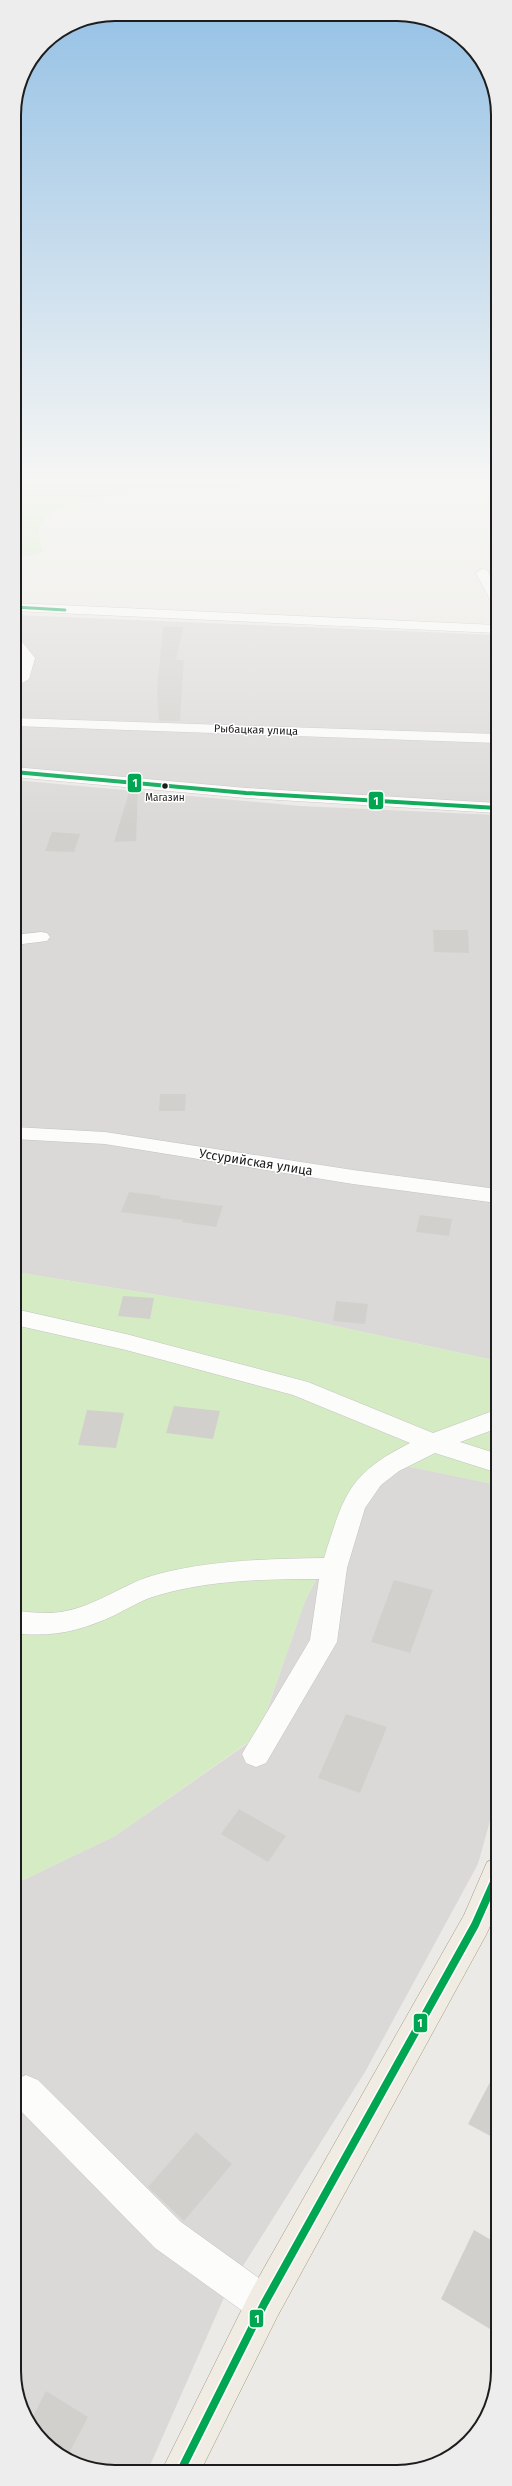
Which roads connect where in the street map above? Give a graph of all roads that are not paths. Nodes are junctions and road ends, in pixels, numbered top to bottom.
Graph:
1 (21, 607) edge
2 (491, 629) edge
3 (21, 650) edge
4 (22, 679) dead end
5 (21, 722) edge
6 (491, 739) edge
7 (21, 773) edge
8 (491, 808) edge
9 (41, 937) dead end
10 (21, 939) edge
11 (21, 1133) edge
12 (491, 1195) edge
13 (21, 1319) edge
14 (491, 1421) edge
15 (433, 1443) junction
16 (491, 1462) edge
17 (334, 1568) junction
18 (21, 1622) edge
19 (256, 1754) dead end
20 (491, 1889) edge
21 (26, 2092) dead end
22 (264, 2304) junction
23 (184, 2465) edge

1 - 2 street
3 - 4 street
5 - 6 street, Рыбацкая улица
7 - 8 street
9 - 10 street
11 - 12 street, Уссурийская улица
13 - 15 street
14 - 15 street
15 - 16 street
15 - 17 street
17 - 18 street
17 - 19 street
20 - 22 main road
21 - 22 street
22 - 23 main road

